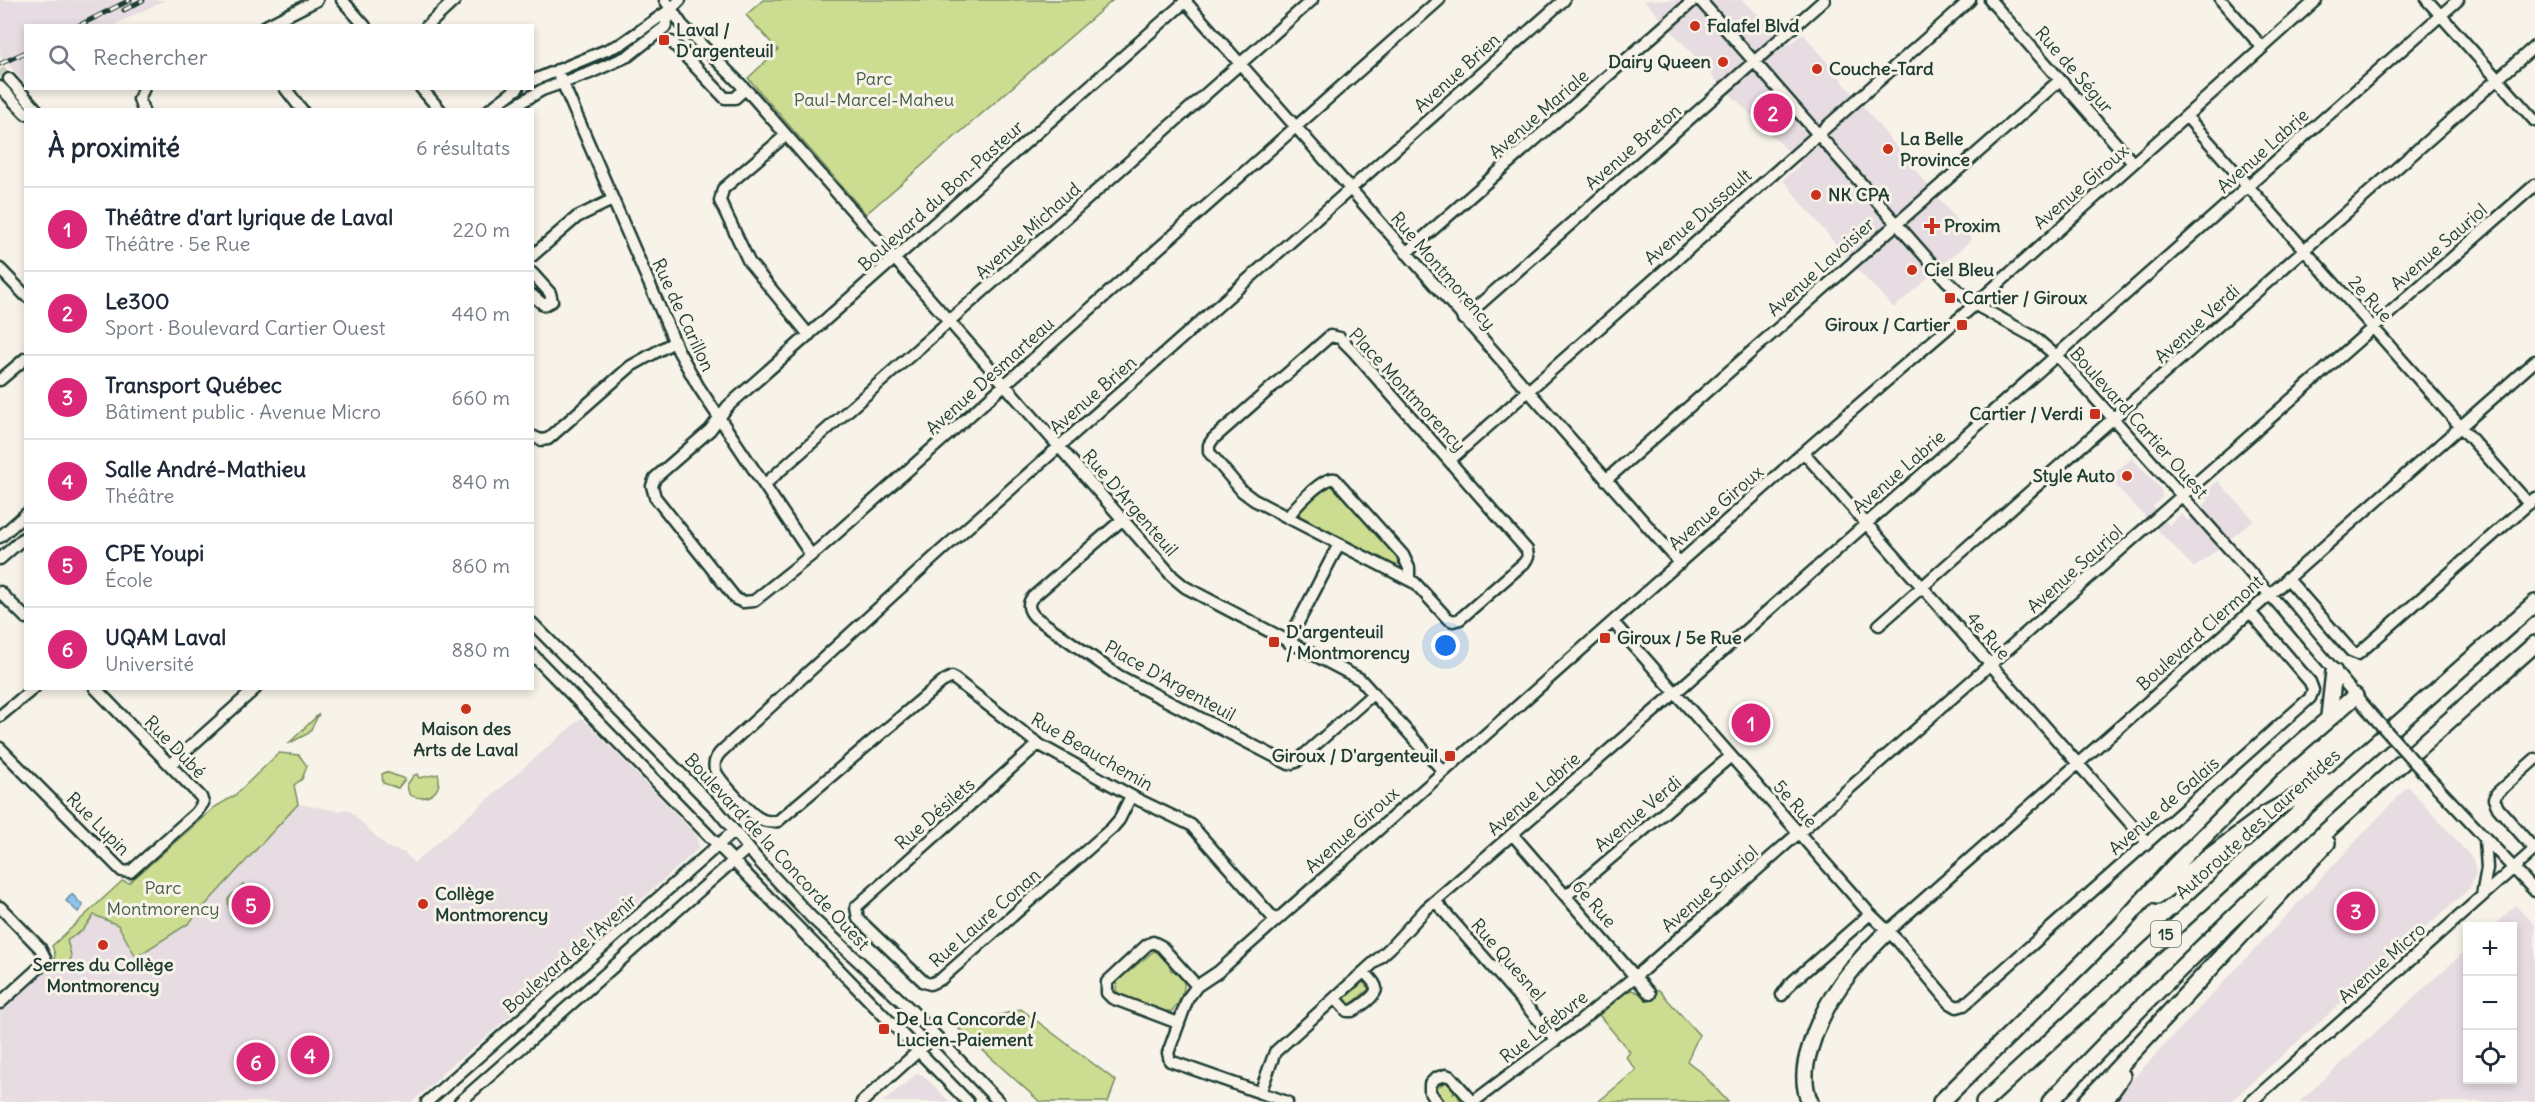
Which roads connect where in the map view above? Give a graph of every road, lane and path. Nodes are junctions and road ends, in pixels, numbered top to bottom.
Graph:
1 (317, 0) edge
2 (342, 0) edge
3 (455, 0) edge
4 (680, 0) edge
5 (1312, 0) edge
6 (1439, 0) edge
7 (1564, 0) edge
8 (1694, 0) edge
9 (1700, 0) edge
10 (1824, 0) edge
11 (1970, 0) edge
12 (1990, 0) edge
13 (2221, 0) edge
14 (2316, 0) edge
15 (2427, 0) edge
16 (2458, 0) edge
17 (1185, 1) edge
18 (668, 5) edge
19 (2441, 15) junction
20 (270, 24) edge
21 (363, 24) edge
22 (429, 24) edge
23 (672, 42) dead end
24 (2535, 46) edge
25 (2262, 47) junction
26 (1755, 62) junction
27 (1240, 64) junction
28 (557, 70) junction
29 (9, 79) tunnel mouth
30 (2498, 79) junction
31 (534, 80) edge
32 (2060, 80) junction
33 (562, 82) junction
34 (0, 87) tunnel mouth
35 (745, 89) junction
36 (143, 90) edge
37 (287, 90) edge
38 (424, 90) edge
39 (515, 90) edge
40 (35, 108) edge
41 (142, 108) edge
42 (300, 108) edge
43 (438, 108) edge
44 (492, 108) edge
45 (511, 108) edge
46 (24, 112) edge
47 (2187, 116) junction
48 (2535, 121) edge
49 (1295, 127) junction
50 (1818, 134) junction
51 (786, 135) junction
52 (2133, 163) junction
53 (2535, 184) edge
54 (2248, 186) junction
55 (1350, 190) junction
56 (612, 200) junction
57 (1896, 223) junction
58 (2305, 249) junction
59 (534, 254) edge
60 (1406, 254) junction
61 (894, 259) junction
62 (0, 268) edge
63 (534, 275) edge
64 (24, 294) edge
65 (534, 297) edge
66 (1974, 304) junction
67 (1463, 319) junction
68 (949, 322) junction
69 (2373, 327) junction
70 (809, 335) junction
71 (674, 342) junction
72 (2056, 355) junction
73 (24, 359) edge
74 (2535, 361) edge
75 (0, 380) edge
76 (1005, 385) junction
77 (1527, 391) junction
78 (719, 417) junction
79 (2114, 419) junction
80 (2461, 426) junction
81 (534, 437) edge
82 (1060, 447) junction
83 (1804, 453) junction
84 (1450, 460) junction
85 (1606, 480) junction
86 (764, 485) junction
87 (2182, 496) junction
88 (2532, 501) edge
89 (24, 516) edge
90 (1288, 518) junction
91 (1123, 519) junction
92 (1866, 524) junction
93 (0, 537) edge
94 (24, 538) edge
95 (1339, 544) junction
96 (811, 555) junction
97 (0, 559) edge
98 (1680, 563) junction
99 (2287, 578) junction
100 (1409, 579) junction
101 (1923, 587) junction
102 (0, 592) edge
103 (2269, 594) junction
104 (2535, 603) edge
105 (2250, 612) junction
106 (24, 616) edge
107 (1612, 622) junction
108 (534, 625) edge
109 (1879, 625) dead end
110 (1288, 642) junction
111 (2535, 644) edge
112 (534, 656) edge
113 (1991, 665) junction
114 (2334, 672) junction
115 (32, 690) edge
116 (97, 690) edge
117 (254, 690) edge
118 (1374, 693) junction
119 (1675, 693) junction
120 (2355, 696) junction
121 (0, 716) edge
122 (2329, 716) junction
123 (1038, 744) junction
124 (0, 748) edge
125 (1731, 756) junction
126 (2535, 759) edge
127 (2078, 764) junction
128 (170, 765) junction
129 (2348, 768) junction
130 (2394, 770) junction
131 (1443, 771) junction
132 (1131, 796) junction
133 (203, 804) joint
134 (771, 822) joint
135 (734, 831) junction
136 (1799, 833) junction
137 (1513, 835) junction
138 (2485, 839) junction
139 (2147, 842) junction
140 (719, 844) junction
141 (748, 848) junction
142 (2535, 849) edge
143 (735, 860) junction
144 (2512, 869) junction
145 (2535, 891) edge
146 (1566, 896) junction
147 (2482, 896) junction
148 (1436, 901) junction
149 (0, 907) edge
150 (855, 910) joint
151 (1870, 914) junction
152 (1275, 920) junction
153 (2120, 927) junction
154 (1888, 931) junction
155 (1364, 972) junction
156 (1635, 976) junction
157 (1197, 986) junction
158 (1650, 994) dead end
159 (1782, 995) dead end
160 (1335, 999) junction
161 (0, 1003) edge
162 (1955, 1007) joint
163 (2171, 1011) junction
164 (1178, 1023) junction
165 (935, 1036) junction
166 (1556, 1040) junction
167 (918, 1052) junction
168 (1260, 1093) junction
169 (1945, 1098) edge
170 (427, 1102) edge
171 (460, 1102) edge
172 (862, 1102) edge
173 (968, 1102) edge
174 (999, 1102) edge
175 (1287, 1102) edge
176 (1437, 1102) edge
177 (1473, 1102) edge
178 (1810, 1102) edge
179 (1934, 1102) edge
180 (1984, 1102) edge
181 (2050, 1102) edge
182 (2086, 1102) edge
183 (2104, 1102) edge
184 (2251, 1102) edge

1 - 20 street
2 - 21 street
3 - 22 street
4 - 18 street
5 - 27 street, Avenue Michaud
6 - 49 street, Avenue Desmarteau
7 - 55 street, Avenue Brien
8 - 60 street, Avenue Mariale
9 - 26 street, Boulevard Cartier Ouest
10 - 26 street, Avenue Breton
11 - 50 street, Avenue Dussault
12 - 32 street, Rue de Ségur
13 - 25 street
14 - 25 street, Avenue Giroux
15 - 19 street
16 - 19 street, Avenue Labrie
17 - 27 street, Rue Montmorency
17 - 61 street, Boulevard du Bon-Pasteur
18 - 28 street
18 - 33 street
18 - 35 street, Rue D'Argenteuil
19 - 30 street
19 - 54 street, Avenue Labrie
23 - 35 street
24 - 30 street, Avenue Verdi
25 - 47 street, Avenue Giroux
26 - 50 street, Boulevard Cartier Ouest
26 - 67 street, Avenue Breton
27 - 49 street, Rue Montmorency
27 - 68 street, Avenue Michaud
28 - 31 street
28 - 33 street, Rue de Carillon
29 - 40 street
30 - 48 street
30 - 58 street, Avenue Verdi
32 - 52 street, Rue de Ségur
32 - 57 street, Avenue Lavoisier
33 - 45 street
33 - 56 street, Rue de Carillon
34 - 46 street
35 - 51 street, Rue D'Argenteuil
36 - 41 street
37 - 42 street
38 - 43 street
39 - 44 street
47 - 52 street, Avenue Giroux
47 - 54 street, 2e Rue
49 - 55 street, Rue Montmorency
49 - 76 street, Avenue Desmarteau
50 - 57 street, Boulevard Cartier Ouest
50 - 77 street, Avenue Dussault
51 - 61 street, Rue D'Argenteuil
51 - 70 street
52 - 66 street, Avenue Giroux
53 - 69 street, Avenue Sauriol
54 - 58 street, 2e Rue
54 - 72 street, Avenue Labrie
55 - 60 street, Rue Montmorency
55 - 82 street, Avenue Brien
56 - 59 street
56 - 71 street, Rue de Carillon
57 - 66 street, Boulevard Cartier Ouest
57 - 85 street, Avenue Lavoisier
58 - 69 street, 2e Rue
58 - 79 street, Avenue Verdi
60 - 67 street, Rue Montmorency
61 - 68 street, Rue D'Argenteuil
61 - 70 street, Boulevard du Bon-Pasteur
62 - 64 street
63 - 65 street
66 - 72 street, Boulevard Cartier Ouest
66 - 83 street, Avenue Giroux
67 - 77 street, Rue Montmorency
68 - 76 street, Rue D'Argenteuil
68 - 86 street, Avenue Michaud
69 - 80 street, 2e Rue
69 - 87 street, Avenue Sauriol
70 - 78 street, Boulevard du Bon-Pasteur
71 - 78 street, Rue de Carillon
71 - 81 street
72 - 79 street, Boulevard Cartier Ouest
72 - 92 street, Avenue Labrie
73 - 75 street
74 - 80 street, Boulevard Clermont
76 - 82 street, Rue D'Argenteuil
76 - 96 street, Avenue Desmarteau
77 - 84 street, Avenue Dussault
77 - 85 street, Rue Montmorency
78 - 86 street, Rue de Carillon
78 - 96 street, Avenue Desmarteau
79 - 87 street, Boulevard Cartier Ouest
79 - 101 street, Avenue Verdi
80 - 88 street, 2e Rue
80 - 99 street, Boulevard Clermont
82 - 91 street, Rue D'Argenteuil
82 - 134 street, Avenue Brien
83 - 92 street, 4e Rue
83 - 98 street, Avenue Giroux
84 - 90 street, Place Montmorency
84 - 100 street, Place Montmorency
85 - 98 street, Rue Montmorency
86 - 96 street, Rue de Carillon
87 - 103 street, Boulevard Cartier Ouest
87 - 113 street, Avenue Sauriol
88 - 99 street
89 - 93 street
90 - 95 street, Place Montmorency
90 - 100 street, Place Montmorency
91 - 110 street, Rue D'Argenteuil
91 - 118 street, Place D'Argenteuil
92 - 101 street, 4e Rue
92 - 119 street, Avenue Labrie
94 - 97 street
95 - 100 street, Place Montmorency
95 - 110 street
98 - 107 street, Avenue Giroux
99 - 103 street, Boulevard Clermont
101 - 109 street, Avenue Verdi
101 - 113 street, 4e Rue
102 - 106 street
103 - 105 street, Boulevard Clermont
103 - 114 street, Boulevard Cartier Ouest
104 - 129 highway, Autoroute des Laurentides / 15
105 - 127 street, Boulevard Clermont
105 - 139 street, Avenue de Galais
107 - 119 street, 5e Rue
107 - 131 street, Avenue Giroux
108 - 135 street, Boulevard de la Concorde Ouest
110 - 118 street, Rue D'Argenteuil
111 - 130 highway, 15
112 - 140 street, Boulevard de la Concorde Ouest
113 - 127 street, 4e Rue
113 - 136 street, Avenue Sauriol
114 - 120 street, Boulevard Cartier Ouest
114 - 122 highway
115 - 121 street
116 - 128 street, Rue Dubé
117 - 128 street
118 - 131 street, Rue D'Argenteuil
119 - 125 street, 5e Rue
119 - 137 street, Avenue Labrie
120 - 122 highway
120 - 138 street, Boulevard Cartier Ouest, bridge
122 - 153 highway
123 - 132 street, Rue Beauchemin
123 - 134 street, Rue Beauchemin
123 - 150 street, Rue Désilets
124 - 133 street, Rue Lupin
125 - 136 street, 5e Rue
125 - 146 street, Avenue Verdi
126 - 142 street
127 - 139 street, 4e Rue
127 - 154 street, Boulevard Clermont
128 - 133 street, Rue Dubé
129 - 153 highway
129 - 180 highway, Autoroute des Laurentides / 15
130 - 163 highway
130 - 181 highway, 15
131 - 152 street, Avenue Giroux
132 - 150 street, Rue Laure Conan
132 - 152 street, Rue Beauchemin
135 - 140 street, Boulevard de l'Avenir
135 - 141 street, Boulevard de la Concorde Ouest
136 - 151 street, 5e Rue
136 - 156 street, Avenue Sauriol
137 - 146 street, 6e Rue
137 - 148 street, Avenue Labrie
138 - 144 street, Boulevard Cartier Ouest
138 - 147 street
139 - 162 street, Avenue de Galais
140 - 143 street, Boulevard de la Concorde Ouest
140 - 170 street, Boulevard de l'Avenir
141 - 143 street
141 - 165 street, Boulevard de la Concorde Ouest
142 - 144 street, Avenue Micro
143 - 167 street, Boulevard de la Concorde Ouest
143 - 171 street
144 - 145 street, Boulevard Cartier Ouest
144 - 147 street, Avenue Micro
146 - 156 street, 6e Rue
147 - 184 street, Avenue Micro
148 - 155 street, Avenue Labrie
148 - 166 street, Rue Quesnel
149 - 161 street
151 - 154 street, 5e Rue
151 - 159 street
152 - 157 street, Avenue Giroux
153 - 169 highway
154 - 162 street, 5e Rue
154 - 178 highway
155 - 160 street, Avenue Labrie
155 - 160 street
156 - 158 street, 6e Rue
156 - 166 street, Rue Lefebvre
157 - 164 street, Avenue Giroux
157 - 164 street
160 - 168 street, Avenue Labrie
163 - 182 highway
163 - 183 highway
164 - 168 street, Avenue Giroux
165 - 167 street
165 - 174 street, Boulevard de la Concorde Ouest
166 - 177 street, Rue Lefebvre
167 - 172 street
167 - 173 street, Boulevard de la Concorde Ouest
168 - 175 street
169 - 179 highway
176 - 177 street, Rue Lefebvre

